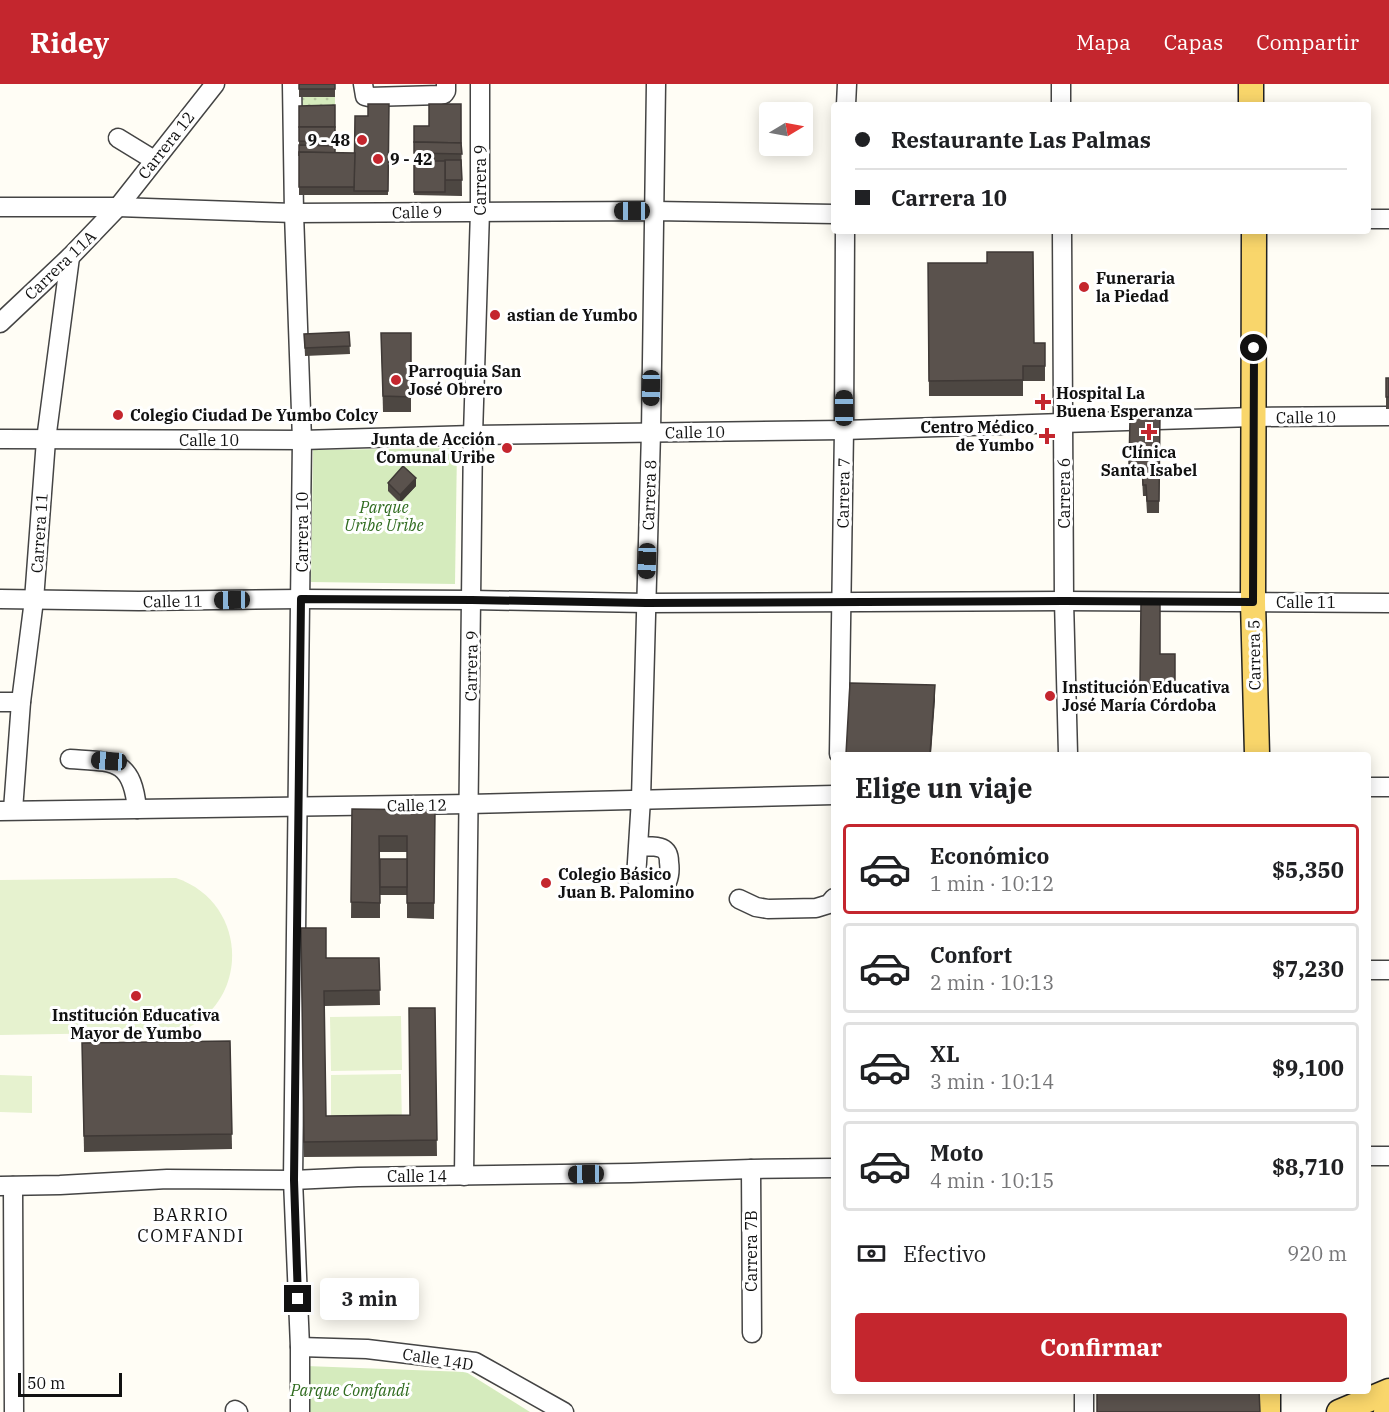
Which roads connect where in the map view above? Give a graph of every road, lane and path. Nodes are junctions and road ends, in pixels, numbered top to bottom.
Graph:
1 (215, 84) edge
2 (292, 84) edge
3 (363, 84) edge
4 (446, 84) edge
5 (480, 84) edge
6 (656, 84) edge
7 (847, 84) edge
8 (1061, 84) edge
9 (1251, 84) edge
10 (846, 102) edge
11 (1062, 102) edge
12 (1251, 102) edge
13 (118, 138) dead end
14 (154, 160) junction
15 (0, 207) edge
16 (118, 207) junction
17 (480, 211) junction
18 (654, 211) junction
19 (294, 213) junction
20 (831, 214) edge
21 (1371, 219) edge
22 (1389, 219) edge
23 (844, 234) edge
24 (1062, 234) edge
25 (1254, 234) edge
26 (70, 257) junction
27 (0, 323) edge
28 (1389, 416) edge
29 (1253, 417) junction
30 (1063, 423) junction
31 (844, 430) junction
32 (651, 432) junction
33 (473, 435) junction
34 (0, 439) edge
35 (46, 440) junction
36 (302, 440) junction
37 (0, 599) edge
38 (301, 599) junction
39 (34, 600) junction
40 (472, 600) junction
41 (1064, 601) junction
42 (841, 602) junction
43 (1253, 602) junction
44 (646, 603) junction
45 (1389, 603) edge
46 (0, 702) edge
47 (21, 702) junction
48 (839, 752) edge
49 (1068, 752) edge
50 (1257, 752) edge
51 (70, 759) dead end
52 (8, 765) edge
53 (1371, 787) edge
54 (1389, 787) edge
55 (831, 795) edge
56 (641, 799) junction
57 (469, 804) junction
58 (298, 806) junction
59 (137, 809) junction
60 (6, 811) edge
61 (638, 846) dead end
62 (739, 899) dead end
63 (831, 902) edge
64 (1371, 970) edge
65 (1389, 970) edge
66 (1371, 1156) edge
67 (1389, 1156) edge
68 (831, 1168) edge
69 (751, 1169) junction
70 (464, 1176) junction
71 (294, 1180) junction
72 (7, 1186) edge
73 (752, 1333) dead end
74 (300, 1347) junction
75 (1389, 1391) edge
76 (7, 1392) edge
77 (1084, 1394) edge
78 (1268, 1394) edge
79 (14, 1412) edge
80 (300, 1412) edge
81 (564, 1412) edge
82 (1084, 1412) edge
83 (1268, 1412) edge
84 (1339, 1412) edge

1 - 14 street, Carrera 12
2 - 19 street, Carrera 10
3 - 4 street
5 - 17 street, Carrera 9
6 - 18 street, Carrera 8
7 - 10 street
8 - 11 street
9 - 12 main road
13 - 14 street
14 - 16 street, Carrera 12
15 - 16 street, Calle 9
16 - 19 street, Calle 9
16 - 26 street, Carrera 11A
17 - 18 street, Calle 9
17 - 19 street, Calle 9
17 - 33 street, Carrera 9
18 - 20 street, Calle 9
18 - 32 street, Carrera 8
19 - 36 street, Carrera 10
21 - 22 street
23 - 31 street, Carrera 7
24 - 30 street, Carrera 6
25 - 29 main road, Carrera 5
26 - 27 street, Carrera 11A
26 - 35 street, Carrera 11
28 - 29 street, Calle 10
29 - 30 street, Calle 10
29 - 43 main road, Carrera 5
30 - 31 street, Calle 10
30 - 41 street, Carrera 6
31 - 32 street, Calle 10
31 - 42 street, Carrera 7
32 - 33 street, Calle 10
32 - 44 street, Carrera 8
33 - 36 street, Calle 10
33 - 40 street, Carrera 9
34 - 35 street, Calle 10
35 - 36 street, Calle 10
35 - 39 street, Carrera 11
36 - 38 street, Carrera 10
37 - 39 street, Calle 11
38 - 39 street, Calle 11
38 - 40 street, Calle 11
38 - 58 street, Carrera 10
39 - 47 street, Carrera 11
40 - 44 street, Calle 11
40 - 57 street, Carrera 9
41 - 42 street, Calle 11
41 - 43 street, Calle 11
41 - 49 street, Carrera 6
42 - 44 street, Calle 11
42 - 48 street, Carrera 7
43 - 45 street, Calle 11
43 - 50 main road, Carrera 5
44 - 56 street, Carrera 8
46 - 47 street
47 - 52 street, Carrera 11
51 - 59 street
52 - 60 street, Carrera 11
53 - 54 street
55 - 56 street, Calle 12
56 - 57 street, Calle 12
56 - 61 street, Carrera 8
57 - 58 street, Calle 12
57 - 70 street, Carrera 9
58 - 59 street, Calle 12
58 - 71 street, Carrera 10
59 - 60 street, Calle 12
62 - 63 street
64 - 65 street
66 - 67 street
68 - 69 street, Calle 14
69 - 70 street, Calle 14
69 - 73 street, Carrera 7B
70 - 71 street, Calle 14
71 - 72 street, Calle 14
71 - 74 street, Carrera 10
72 - 76 street
74 - 80 street, Carrera 10
74 - 81 street, Calle 14D
75 - 84 main road
76 - 79 street
77 - 82 street
78 - 83 main road

